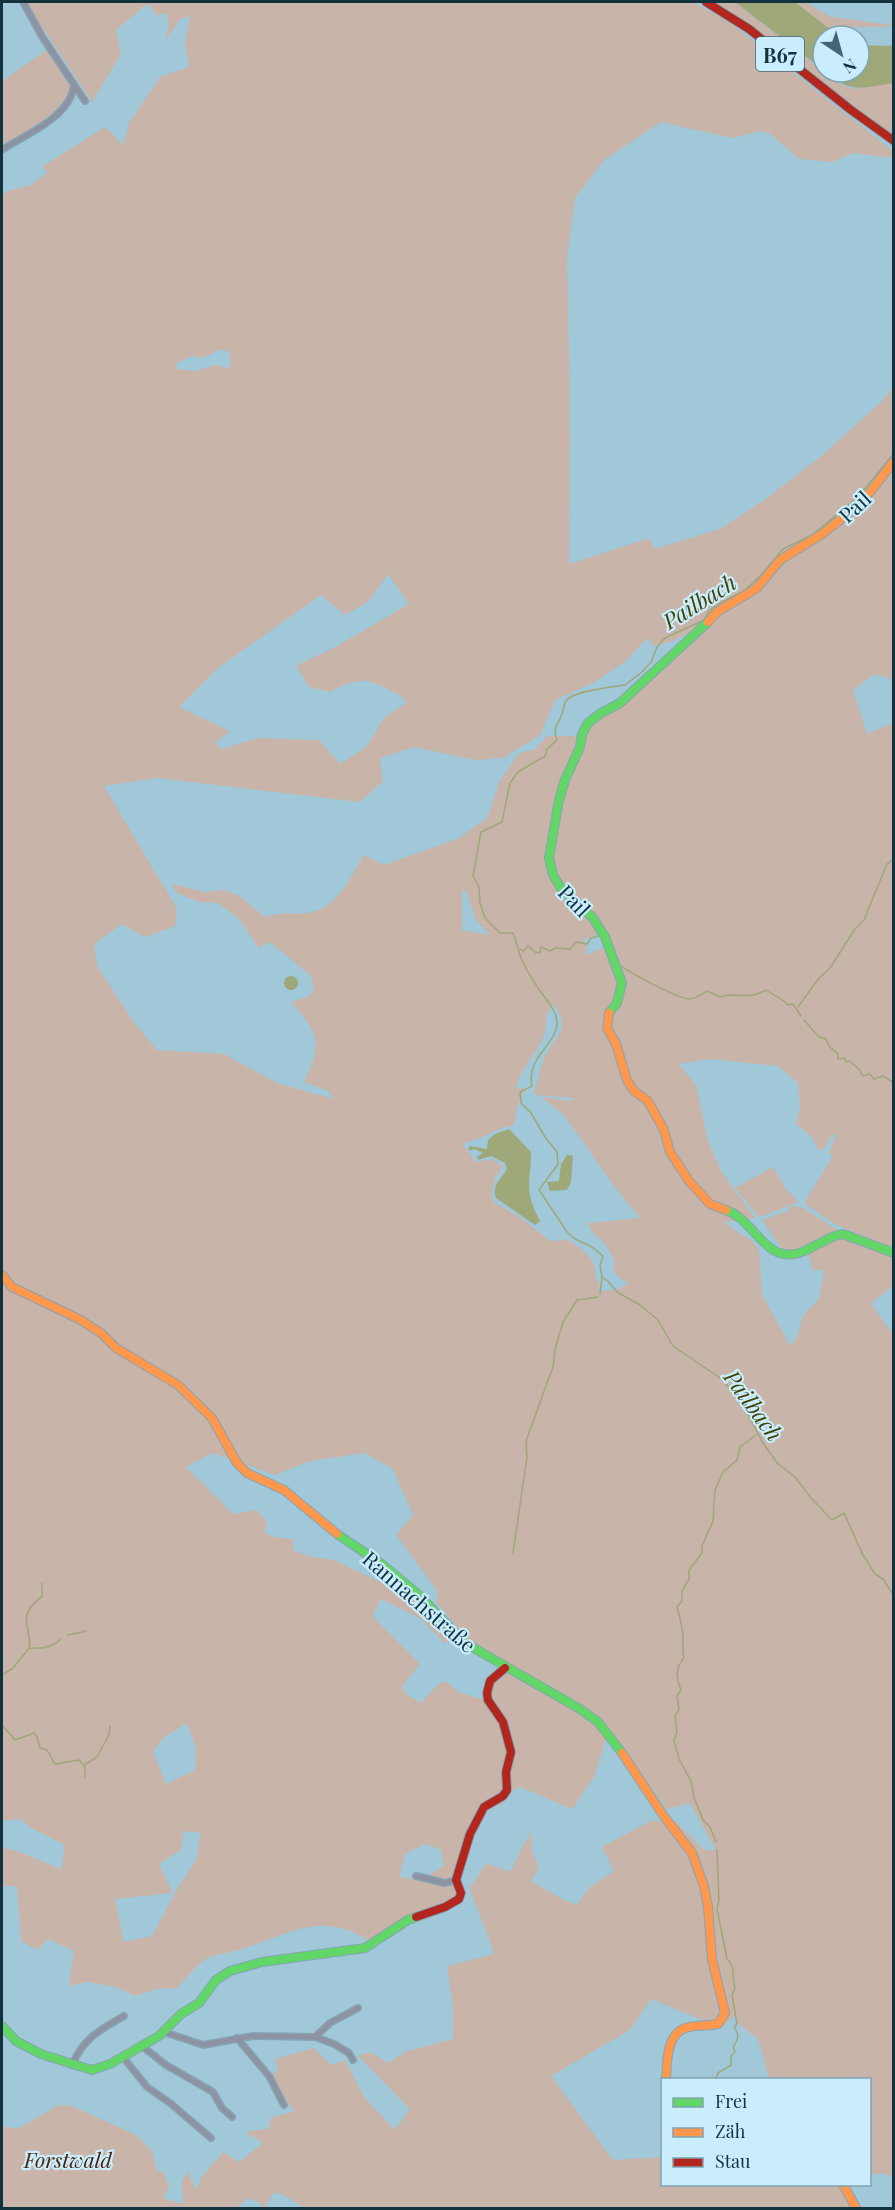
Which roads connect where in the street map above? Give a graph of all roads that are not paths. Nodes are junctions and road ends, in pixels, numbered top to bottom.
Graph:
1 (23, 2) edge
2 (706, 2) edge
3 (74, 86) junction
4 (85, 101) dead end
5 (894, 141) edge
6 (2, 150) edge
7 (894, 461) edge
8 (894, 1252) edge
9 (2, 1275) edge
10 (506, 1668) junction
11 (416, 1876) dead end
12 (456, 1880) junction
13 (358, 2008) dead end
14 (124, 2016) dead end
15 (2, 2026) edge
16 (164, 2032) junction
17 (315, 2037) junction
18 (237, 2038) junction
19 (142, 2046) junction
20 (123, 2057) junction
21 (353, 2060) dead end
22 (72, 2065) junction
23 (666, 2078) edge
24 (284, 2105) dead end
25 (232, 2118) dead end
26 (211, 2138) dead end
27 (844, 2186) edge
28 (856, 2208) edge

1 - 3 street
2 - 5 street, B67
3 - 4 street
3 - 6 street
7 - 8 street, Pail
9 - 10 street, Rannachstraße
10 - 12 street
10 - 23 street, Rannachstraße
11 - 12 street
12 - 16 street
13 - 17 street
14 - 22 street
15 - 22 street
16 - 18 street
16 - 19 street
17 - 18 street
17 - 21 street
18 - 24 street
19 - 20 street
19 - 25 street
20 - 22 street
20 - 26 street
27 - 28 street

